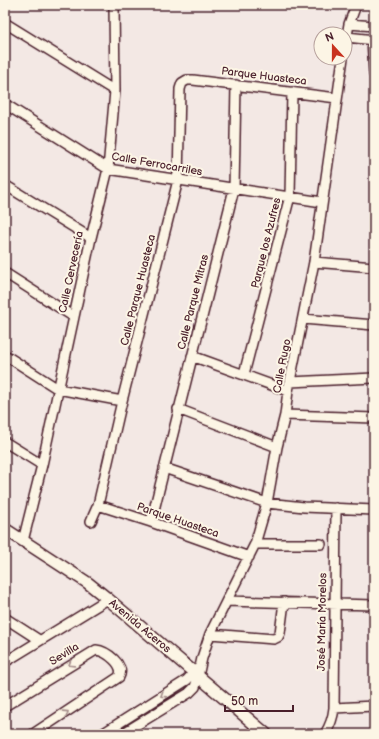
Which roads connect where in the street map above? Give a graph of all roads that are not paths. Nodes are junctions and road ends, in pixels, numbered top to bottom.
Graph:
1 (356, 5) edge
2 (112, 6) edge
3 (5, 23) edge
4 (349, 24) joint
5 (374, 26) edge
6 (353, 38) edge
7 (373, 40) edge
8 (342, 66) edge
9 (374, 74) edge
10 (187, 80) joint
11 (236, 85) junction
12 (115, 91) junction
13 (292, 92) junction
14 (337, 98) junction
15 (5, 104) edge
16 (108, 169) junction
17 (178, 180) junction
18 (5, 185) edge
19 (234, 189) junction
20 (290, 196) junction
21 (322, 202) junction
22 (91, 238) junction
23 (314, 262) junction
24 (374, 267) edge
25 (5, 273) edge
26 (74, 316) junction
27 (303, 319) junction
28 (374, 325) edge
29 (5, 355) edge
30 (192, 356) junction
31 (244, 374) junction
32 (374, 378) edge
33 (290, 382) junction
34 (58, 388) junction
35 (288, 391) junction
36 (122, 401) junction
37 (178, 409) junction
38 (285, 415) junction
39 (374, 418) edge
40 (5, 442) edge
41 (277, 447) junction
42 (42, 465) junction
43 (164, 468) junction
44 (267, 503) junction
45 (98, 505) junction
46 (336, 508) junction
47 (374, 510) edge
48 (91, 521) dead end
49 (151, 522) junction
50 (5, 530) edge
51 (23, 541) junction
52 (255, 544) junction
53 (322, 544) dead end
54 (249, 557) junction
55 (108, 599) junction
56 (227, 601) junction
57 (284, 602) junction
58 (335, 604) junction
59 (374, 605) edge
60 (5, 618) edge
61 (210, 634) junction
62 (39, 640) junction
63 (5, 662) edge
64 (197, 671) junction
65 (148, 704) junction
66 (5, 706) edge
67 (374, 706) edge
68 (334, 708) junction
69 (154, 714) junction
70 (33, 734) edge
71 (102, 734) edge
72 (122, 734) edge
73 (266, 734) edge
74 (325, 734) edge

1 - 4 street
2 - 12 street, Calle Cervecería
3 - 12 street
4 - 5 street
6 - 7 street
7 - 9 street
8 - 14 street, Calle Rugo
10 - 11 street, Parque Huasteca
10 - 17 street, Calle Parque Huasteca
11 - 13 street, Parque Huasteca
11 - 19 street, Calle Parque Mitras
12 - 16 street, Calle Cervecería
13 - 14 street, Parque Huasteca
13 - 20 street, Parque los Azufres
14 - 21 street, Calle Rugo
15 - 16 street, Calle Ferrocarriles
16 - 17 street, Calle Ferrocarriles
16 - 22 street, Calle Cervecería
17 - 19 street, Calle Ferrocarriles
17 - 36 street, Calle Parque Huasteca
18 - 22 street
19 - 20 street, Calle Ferrocarriles
19 - 30 street, Calle Parque Mitras
20 - 21 street, Calle Ferrocarriles
20 - 31 street, Parque los Azufres
21 - 23 street, Calle Rugo
22 - 26 street, Calle Cervecería
23 - 24 street
23 - 27 street, Calle Rugo
25 - 26 street
26 - 34 street, Calle Cervecería
27 - 28 street
27 - 33 street, Calle Rugo
29 - 34 street
30 - 31 street
30 - 37 street, Calle Parque Mitras
31 - 35 street
32 - 33 street
33 - 35 street, Calle Rugo
34 - 36 street
34 - 42 street, Calle Cervecería
35 - 38 street, Calle Rugo
36 - 45 street, Calle Parque Huasteca
37 - 41 street
37 - 43 street, Calle Parque Mitras
38 - 39 street
38 - 41 street, Calle Rugo
40 - 42 street
41 - 44 street, Calle Rugo
42 - 51 street, Calle Cervecería
43 - 44 street
43 - 49 street, Calle Parque Mitras
44 - 46 street
44 - 52 street, Calle Rugo
45 - 48 street, Calle Parque Huasteca
45 - 49 street, Parque Huasteca
46 - 47 street
46 - 58 street, José María Morelos
49 - 54 street, Parque Huasteca
50 - 51 street, Avenida Aceros
51 - 55 street, Avenida Aceros
52 - 53 street
52 - 54 street, Calle Rugo
54 - 56 street, Calle Rugo
55 - 62 street
55 - 64 street, Avenida Aceros
56 - 57 street
56 - 61 street, Calle Rugo
57 - 58 street
57 - 61 street
58 - 59 street
58 - 68 street, José María Morelos
60 - 62 street
61 - 64 street, Calle Rugo
62 - 63 street
64 -> 65 street
64 - 69 street, Calle Rugo
64 - 73 street, Avenida Aceros
65 - 69 street
65 - 71 street
70 -> 66 street, Sevilla
67 - 68 street
68 - 74 street, José María Morelos
69 - 72 street, Calle Rugo

